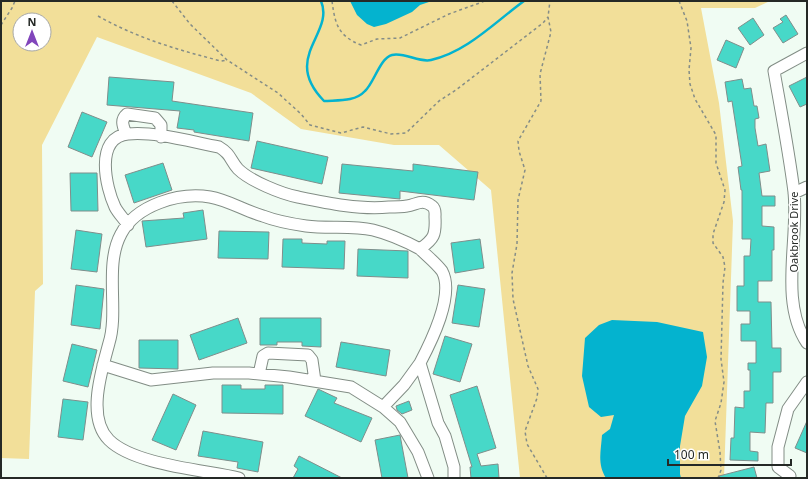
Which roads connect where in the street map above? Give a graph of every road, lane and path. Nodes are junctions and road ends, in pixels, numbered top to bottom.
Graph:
1 (15, 1) edge
2 (172, 1) edge
3 (332, 1) edge
4 (485, 1) edge
5 (550, 1) edge
6 (679, 1) edge
7 (98, 16) dead end
8 (548, 17) junction
9 (1, 25) edge
10 (807, 53) edge
11 (227, 60) junction
12 (126, 134) junction
13 (161, 137) junction
14 (807, 187) edge
15 (794, 193) junction
16 (128, 225) junction
17 (420, 249) junction
18 (807, 343) edge
19 (420, 363) junction
20 (103, 365) junction
21 (259, 374) junction
22 (315, 381) junction
23 (807, 382) edge
24 (382, 407) junction
25 (790, 476) dead end
26 (240, 478) edge
27 (428, 478) edge
28 (454, 478) edge
29 (547, 478) edge
30 (718, 478) edge

1 - 9 path
2 - 11 path
3 - 4 path
5 - 8 path
6 - 30 path
7 - 11 path
8 - 11 path
8 - 29 path
10 - 15 street, Oakbrook Drive
12 - 13 street
12 - 13 street
12 - 16 street
13 - 17 street
14 - 15 street
15 - 18 street, Oakbrook Drive
16 - 17 street
16 - 20 street
17 - 19 street
19 - 24 street
19 - 28 street
20 - 21 street
20 - 26 street
21 - 22 street
21 - 22 street
22 - 24 street
23 - 25 street
24 - 27 street

